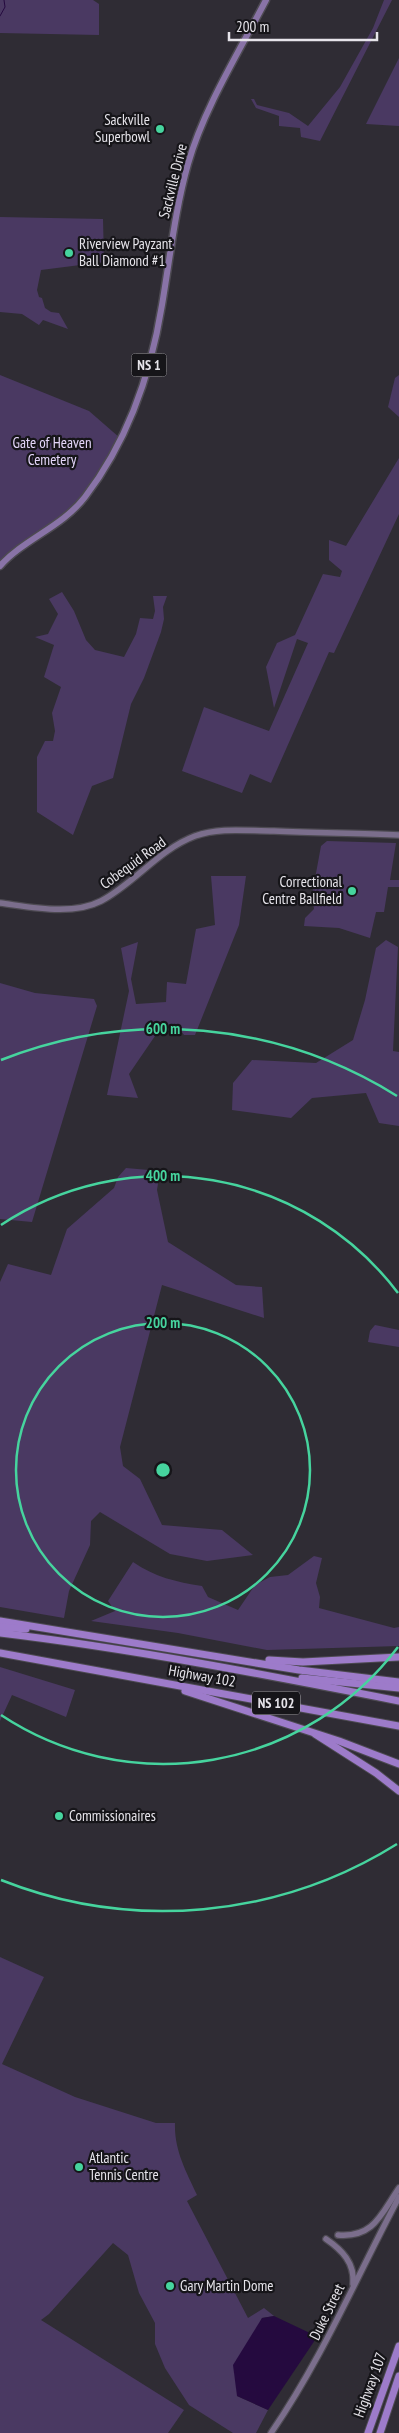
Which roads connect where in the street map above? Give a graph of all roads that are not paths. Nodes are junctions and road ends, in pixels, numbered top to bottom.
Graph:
1 (266, 0) edge
2 (0, 566) edge
3 (399, 835) edge
4 (0, 903) edge
5 (0, 1621) edge
6 (0, 1627) edge
7 (54, 1629) junction
8 (0, 1633) edge
9 (0, 1653) edge
10 (399, 1657) edge
11 (246, 1660) junction
12 (262, 1674) junction
13 (154, 1681) junction
14 (399, 1682) edge
15 (399, 1688) edge
16 (399, 1701) edge
17 (399, 1726) edge
18 (313, 1732) junction
19 (399, 1764) edge
20 (399, 1791) edge
21 (399, 2188) edge
22 (399, 2197) edge
23 (338, 2235) dead end
24 (326, 2239) dead end
25 (353, 2287) junction
26 (399, 2346) edge
27 (399, 2376) edge
28 (271, 2433) edge
29 (368, 2433) edge
30 (380, 2433) edge

1 - 2 main road, Sackville Drive / NS 1
3 - 4 main road, Cobequid Road
5 - 7 highway
6 - 7 highway
7 - 11 highway
8 - 12 highway, Highway 102 / NS 102
9 - 13 highway, Highway 102 / NS 102
10 - 11 highway
11 - 14 highway
12 - 15 highway
12 - 16 highway, Highway 102 / NS 102
13 - 17 highway, Highway 102 / NS 102
13 - 18 highway
18 - 19 highway
18 - 20 highway
21 - 23 main road
22 - 25 main road, Duke Street
24 - 25 main road
25 - 28 main road, Duke Street
26 - 29 highway, Highway 107
27 - 30 highway, Highway 107

